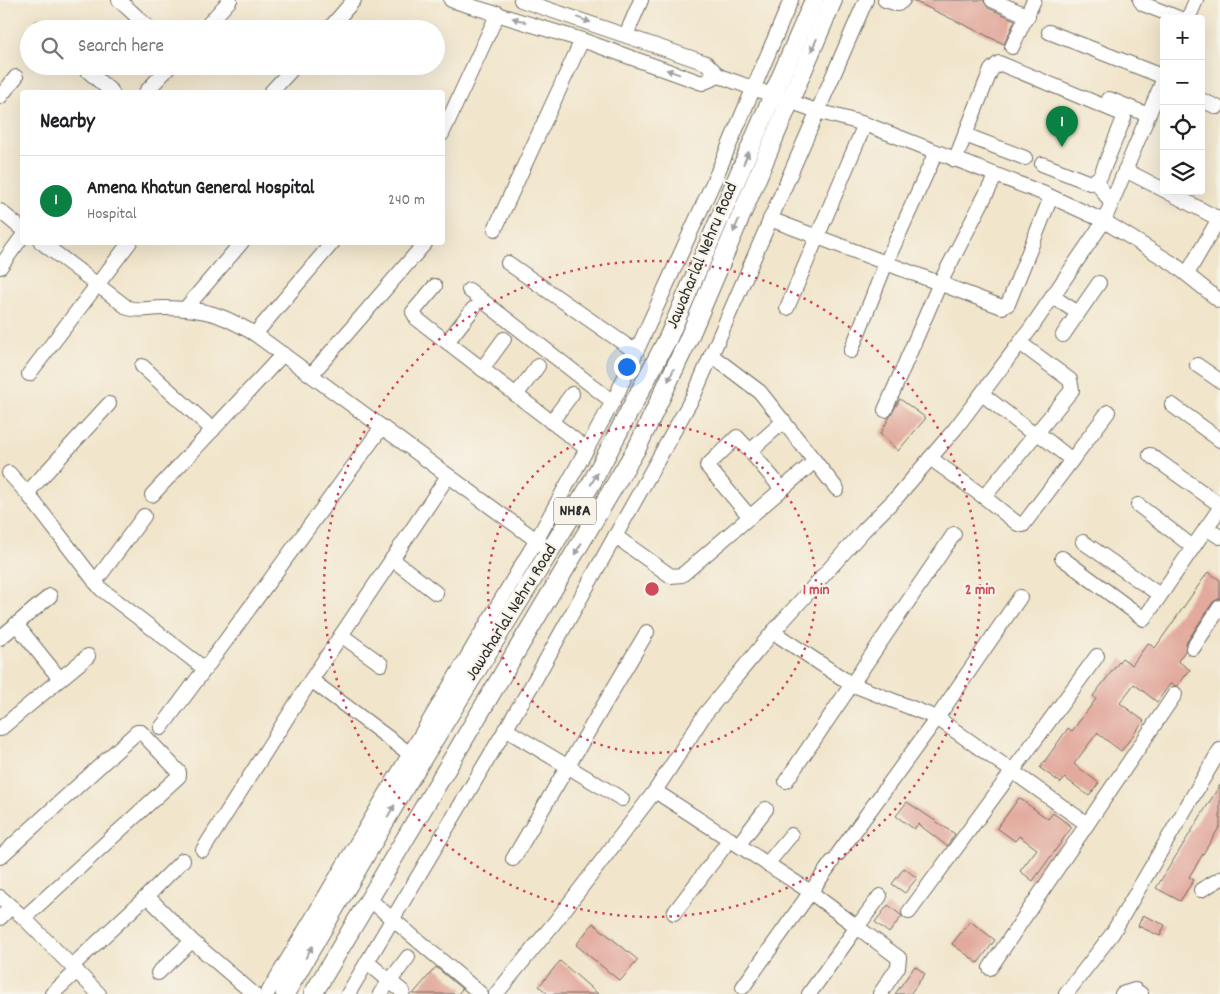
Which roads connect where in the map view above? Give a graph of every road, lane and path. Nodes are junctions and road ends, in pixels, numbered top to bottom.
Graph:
1 (119, 0) edge
2 (230, 0) edge
3 (354, 0) edge
4 (451, 0) edge
5 (521, 0) edge
6 (641, 0) edge
7 (791, 0) edge
8 (814, 0) edge
9 (833, 0) edge
10 (866, 0) edge
11 (885, 0) edge
12 (903, 0) edge
13 (992, 0) edge
14 (1034, 0) edge
15 (1140, 0) edge
16 (1196, 0) edge
17 (549, 4) edge
18 (498, 13) junction
19 (1172, 15) edge
20 (1190, 15) edge
21 (1028, 16) junction
22 (140, 20) edge
23 (212, 20) edge
24 (337, 20) edge
25 (1049, 32) dead end
26 (626, 35) junction
27 (582, 40) junction
28 (1012, 48) dead end
29 (1043, 71) dead end
30 (92, 75) edge
31 (162, 75) edge
32 (287, 75) edge
33 (719, 76) junction
34 (16, 77) dead end
35 (1160, 79) edge
36 (753, 88) junction
37 (110, 90) edge
38 (148, 90) edge
39 (273, 90) edge
40 (1160, 90) edge
41 (772, 95) junction
42 (0, 97) edge
43 (790, 101) junction
44 (1205, 102) edge
45 (1217, 107) dead end
46 (1155, 108) edge
47 (817, 111) junction
48 (864, 124) junction
49 (445, 128) edge
50 (965, 135) junction
51 (936, 152) junction
52 (1025, 158) dead end
53 (955, 160) junction
54 (1042, 164) dead end
55 (1125, 170) junction
56 (996, 175) junction
57 (1096, 182) junction
58 (1160, 188) edge
59 (1173, 195) edge
60 (1051, 197) junction
61 (1111, 203) junction
62 (0, 211) edge
63 (1219, 218) edge
64 (770, 219) junction
65 (1104, 221) junction
66 (20, 226) edge
67 (20, 229) edge
68 (495, 229) dead end
69 (816, 236) junction
70 (44, 245) edge
71 (128, 245) edge
72 (239, 245) edge
73 (330, 245) edge
74 (423, 245) edge
75 (508, 263) dead end
76 (886, 263) junction
77 (0, 266) edge
78 (1187, 274) junction
79 (940, 283) junction
80 (1099, 283) dead end
81 (100, 285) junction
82 (435, 286) dead end
83 (469, 290) dead end
84 (1052, 296) junction
85 (1220, 301) edge
86 (787, 308) dead end
87 (185, 309) junction
88 (473, 309) dead end
89 (1078, 313) junction
90 (255, 334) junction
91 (1063, 335) dead end
92 (504, 339) dead end
93 (447, 342) junction
94 (1020, 342) junction
95 (851, 351) dead end
96 (636, 352) junction
97 (283, 354) junction
98 (712, 355) junction
99 (1197, 365) dead end
100 (142, 366) dead end
101 (538, 366) dead end
102 (482, 369) junction
103 (29, 374) dead end
104 (311, 375) junction
105 (1220, 381) edge
106 (572, 394) dead end
107 (982, 394) junction
108 (516, 395) junction
109 (613, 402) junction
110 (109, 404) dead end
111 (1172, 405) dead end
112 (885, 410) dead end
113 (1108, 412) dead end
114 (551, 422) junction
115 (784, 422) junction
116 (382, 427) junction
117 (212, 430) junction
118 (1037, 434) junction
119 (1220, 440) edge
120 (587, 449) junction
121 (750, 451) junction
122 (1150, 455) dead end
123 (930, 458) junction
124 (1072, 460) junction
125 (815, 461) junction
126 (9, 473) dead end
127 (448, 476) junction
128 (782, 489) junction
129 (837, 489) dead end
130 (27, 493) junction
131 (152, 495) dead end
132 (984, 497) junction
133 (1138, 505) dead end
134 (1220, 507) edge
135 (144, 516) dead end
136 (750, 516) junction
137 (1206, 528) junction
138 (954, 534) dead end
139 (615, 536) junction
140 (1220, 537) edge
141 (1083, 542) dead end
142 (543, 546) junction
143 (1193, 547) junction
144 (1062, 558) dead end
145 (392, 559) junction
146 (95, 582) junction
147 (436, 593) dead end
148 (1160, 595) junction
149 (50, 596) dead end
150 (1020, 598) dead end
151 (1220, 607) edge
152 (16, 624) junction
153 (647, 632) dead end
154 (773, 632) junction
155 (341, 635) junction
156 (0, 638) edge
157 (1193, 648) dead end
158 (88, 656) dead end
159 (1098, 656) dead end
160 (381, 664) dead end
161 (205, 669) junction
162 (60, 679) junction
163 (311, 680) junction
164 (851, 684) junction
165 (1175, 694) dead end
166 (937, 718) junction
167 (161, 728) dead end
168 (0, 729) edge
169 (505, 729) junction
170 (1220, 750) edge
171 (410, 754) junction
172 (568, 766) junction
173 (1011, 772) junction
174 (786, 780) dead end
175 (655, 791) junction
176 (622, 799) dead end
177 (766, 809) dead end
178 (1086, 824) junction
179 (791, 834) dead end
180 (734, 842) junction
181 (203, 850) dead end
182 (0, 857) edge
183 (513, 859) dead end
184 (183, 860) dead end
185 (767, 864) junction
186 (1220, 879) edge
187 (1201, 890) dead end
188 (809, 891) junction
189 (147, 896) junction
190 (880, 896) dead end
191 (0, 898) edge
192 (370, 900) junction
193 (11, 907) junction
194 (674, 912) dead end
195 (909, 912) dead end
196 (0, 918) edge
197 (24, 918) junction
198 (392, 919) junction
199 (857, 927) junction
200 (192, 941) junction
201 (408, 956) dead end
202 (366, 962) junction
203 (74, 968) junction
204 (990, 968) dead end
205 (158, 973) dead end
206 (390, 981) junction
207 (743, 986) dead end
208 (403, 992) dead end
209 (52, 994) edge
210 (99, 994) edge
211 (254, 994) edge
212 (266, 994) edge
213 (285, 994) edge
214 (313, 994) edge
215 (348, 994) edge
216 (380, 994) edge
217 (481, 994) edge
218 (496, 994) edge
219 (809, 994) edge
220 (880, 994) edge
221 (1066, 994) edge
222 (1122, 994) edge
223 (1141, 994) edge

1 - 22 street
2 - 23 street
3 - 24 street
4 - 18 street
5 - 17 street
6 - 26 street
7 - 36 street
8 - 41 main road, Jawaharlal Nehru Road / NH8A
9 -> 43 main road, Jawaharlal Nehru Road / NH8A
10 - 47 street
11 - 12 street
13 - 21 street
14 - 21 street
15 - 19 street
16 - 20 street
17 -> 26 street
27 -> 18 street
18 - 49 street
21 - 28 street
25 - 35 street
26 - 33 street
33 -> 27 street
27 - 68 street
29 - 46 street
30 - 37 street
31 - 38 street
32 - 39 street
33 - 36 street
34 - 42 street
36 - 41 street
36 - 96 street
40 - 46 street
41 - 43 street
142 -> 41 main road, Jawaharlal Nehru Road / NH8A
43 - 47 street
43 -> 192 main road, Jawaharlal Nehru Road / NH8A
44 - 45 street
46 - 55 street
47 - 48 street
47 - 64 street
48 - 51 street
48 - 69 street
50 - 52 street
50 - 53 street
50 - 57 street
51 - 53 street
51 - 76 street
53 - 56 street
54 - 57 street
55 - 58 street
55 - 61 street
56 - 60 street
56 - 79 street
57 - 61 street
59 - 63 street
60 - 65 street
60 - 79 street
61 - 65 street
62 - 66 street
63 - 78 street
64 - 69 street
64 - 98 street
65 - 78 street
65 - 84 street
67 - 77 street
69 - 76 street
69 - 86 street
70 - 81 street
71 - 81 street
72 - 87 street
73 - 90 street
74 - 104 street
75 - 96 street
76 - 79 street
76 - 95 street
78 - 85 street
79 - 112 street
80 - 89 street
81 - 87 street
81 - 103 street
82 - 93 street
83 - 109 street
84 - 89 street
84 - 94 street
87 - 90 street
88 - 93 street
89 - 91 street
90 - 97 street
92 - 102 street
93 - 102 street
94 - 107 street
94 - 118 street
96 - 109 street
97 - 104 street
97 - 117 street
98 - 115 street
98 - 139 street
99 - 105 street
100 - 117 street
101 - 108 street
102 - 108 street
104 - 116 street
106 - 114 street
107 - 118 street
107 - 123 street
108 - 114 street
109 - 120 street
110 - 130 street
111 - 119 street
113 - 124 street
114 - 120 street
115 - 121 street
115 - 125 street
116 - 127 street
116 - 161 street
117 - 131 street
118 - 124 street
118 - 132 street
120 - 142 street
121 - 128 street
121 - 136 street
122 - 134 street
123 - 132 street
123 - 154 street
124 - 132 street
125 - 128 street
125 - 129 street
126 - 130 street
127 - 142 street
127 - 145 street
128 - 136 street
130 - 146 street
133 - 143 street
134 - 137 street
135 - 146 street
136 - 139 street
137 - 140 street
137 - 143 street
138 - 164 street
139 - 169 street
141 - 148 street
142 - 171 street
213 -> 142 main road, Jawaharlal Nehru Road / NH8A
143 - 148 street
144 - 148 street
145 - 147 street
145 - 155 street
146 - 161 street
149 - 152 street
150 - 166 street
151 - 157 street
152 - 156 street
152 - 162 street
153 - 172 street
154 - 164 street
154 - 175 street
155 - 160 street
155 - 163 street
158 - 162 street
159 - 173 street
161 - 167 street
162 - 168 street
163 - 171 street
163 - 181 street
164 - 166 street
164 - 174 street
165 - 178 street
166 - 173 street
166 - 188 street
169 - 172 street
169 - 198 street
170 - 221 street
171 - 212 street
172 - 176 street
172 - 183 street
173 - 178 street
173 - 195 street
175 - 180 street
175 - 218 street
177 - 180 street
178 - 204 street
179 - 185 street
180 - 185 street
180 - 194 street
182 - 197 street
184 - 189 street
185 - 188 street
186 - 187 street
188 - 199 street
188 - 207 street
189 - 200 street
189 - 203 street
190 - 199 street
191 - 193 street
192 - 198 street
192 - 214 main road, Jawaharlal Nehru Road / NH8A
193 - 196 street
193 - 197 street
197 - 203 street
198 - 202 street
198 - 217 street
199 - 219 street
199 - 220 street
200 - 205 street
200 - 211 street
201 - 206 street
202 - 206 street
202 - 215 street
203 - 209 street
203 - 210 street
206 - 208 street
206 - 216 street
222 - 223 street

